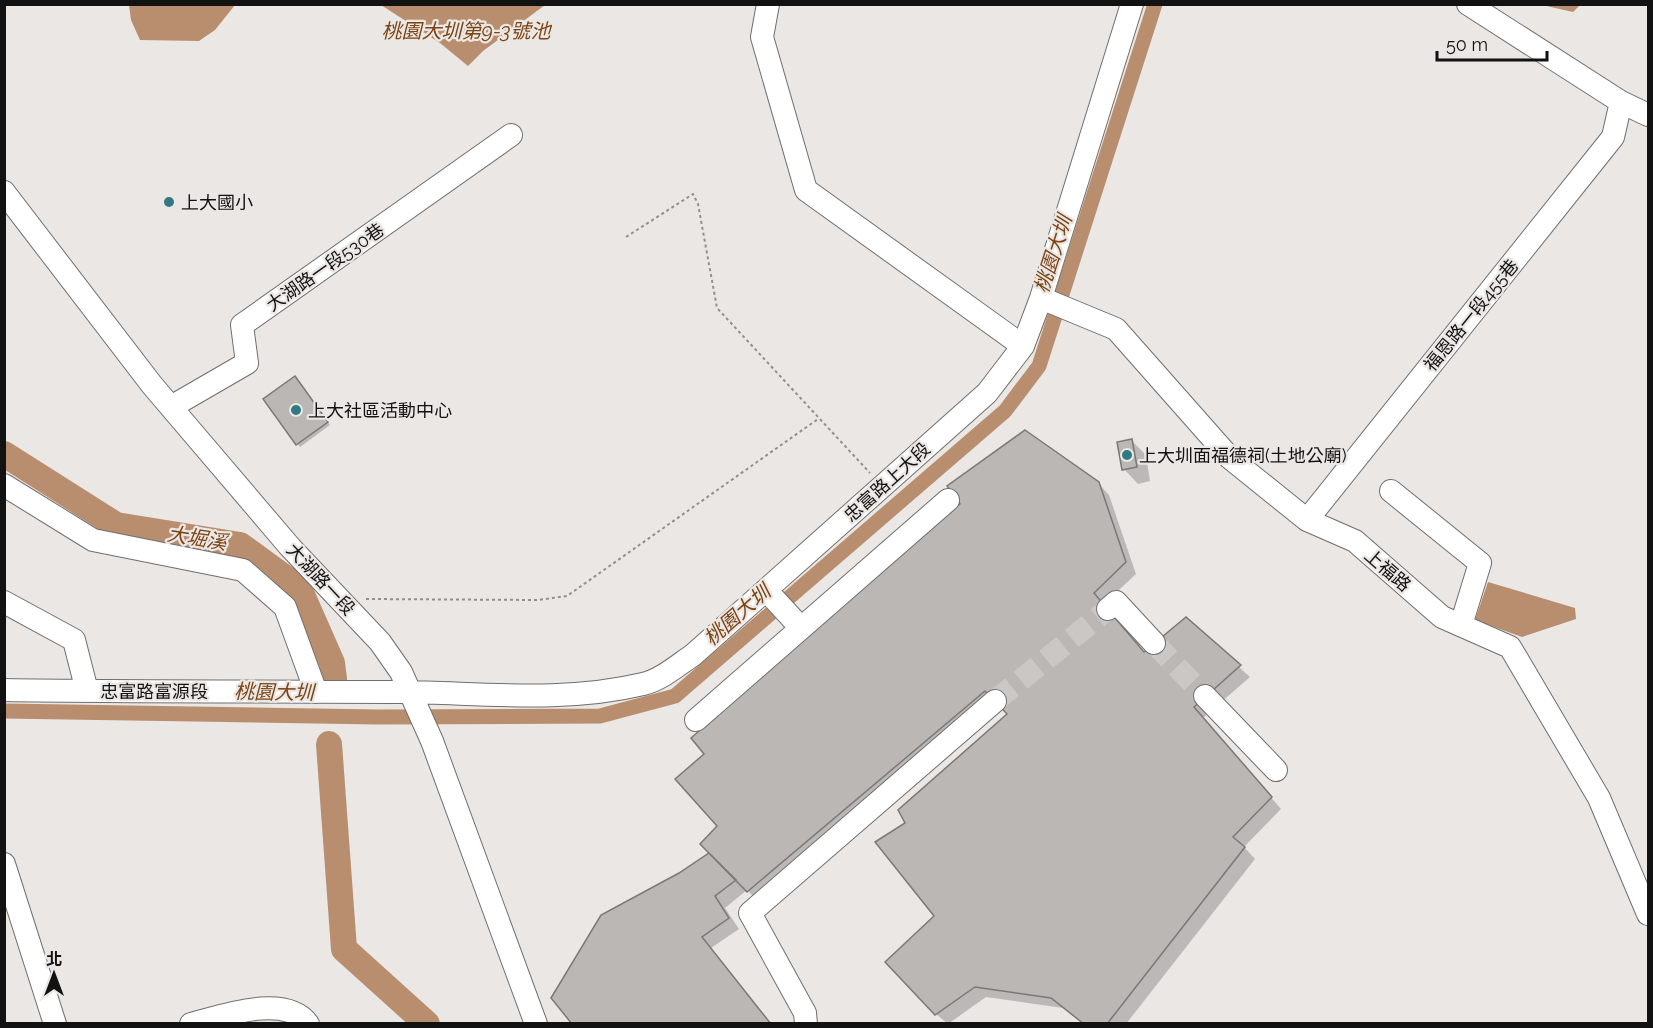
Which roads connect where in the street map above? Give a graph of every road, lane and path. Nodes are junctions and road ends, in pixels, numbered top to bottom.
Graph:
1 (768, 4) edge
2 (1132, 4) edge
3 (1468, 4) edge
4 (1621, 102) junction
5 (1648, 115) edge
6 (511, 135) dead end
7 (4, 192) edge
8 (626, 237) dead end
9 (1046, 301) junction
10 (1023, 346) junction
11 (171, 407) junction
12 (818, 419) junction
13 (4, 485) edge
14 (882, 486) junction
15 (1391, 491) dead end
16 (948, 500) dead end
17 (1307, 520) junction
18 (768, 591) junction
19 (339, 598) junction
20 (4, 602) edge
21 (1108, 609) dead end
22 (793, 621) junction
23 (1461, 625) junction
24 (1154, 643) tunnel mouth
25 (4, 690) edge
26 (87, 691) junction
27 (316, 692) junction
28 (1205, 696) tunnel mouth
29 (995, 701) tunnel mouth
30 (416, 702) junction
31 (696, 720) dead end
32 (1276, 770) dead end
33 (4, 864) edge
34 (1648, 914) edge
35 (56, 1023) edge
36 (191, 1023) edge
37 (308, 1023) edge
38 (536, 1023) edge
39 (806, 1023) edge

1 - 10 street
2 - 9 street, 忠富路上大段
3 - 4 street
4 - 5 street
4 - 17 street, 福恩路一段455巷
6 - 11 street, 大湖路一段530巷
7 - 11 street, 大湖路一段
8 - 12 path
9 - 10 street, 忠富路上大段
9 - 17 street, 上福路
10 - 14 street, 忠富路上大段
11 - 19 street, 大湖路一段
12 - 14 path
12 - 19 path
13 - 27 street
14 - 18 street, 忠富路上大段
15 - 23 street
16 - 22 street
17 - 23 street, 上福路
18 - 22 street
18 - 30 street, 忠富路上大段
19 - 30 street, 大湖路一段
20 - 26 street
21 - 24 street
22 - 31 street
23 - 34 street, 上福路
25 - 26 street, 忠富路富源段
26 - 27 street, 忠富路富源段
27 - 30 street, 忠富路富源段
28 - 32 street
29 - 39 street
30 - 38 street, 大湖路一段
33 - 35 street
36 - 37 street

